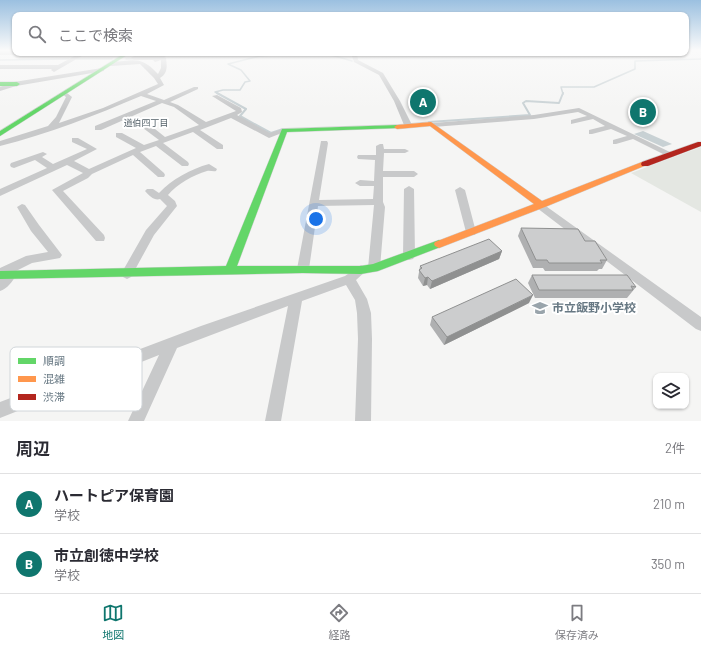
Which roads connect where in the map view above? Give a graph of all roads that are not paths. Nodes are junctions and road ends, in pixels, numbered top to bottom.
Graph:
1 (54, 70) edge
2 (102, 70) joint
3 (151, 70) edge
4 (163, 70) edge
5 (373, 70) edge
6 (80, 73) junction
7 (157, 77) junction
8 (36, 80) junction
9 (0, 84) edge
10 (16, 84) junction
11 (79, 84) junction
12 (0, 88) edge
13 (196, 88) dead end
14 (144, 93) junction
15 (65, 94) junction
16 (120, 95) dead end
17 (215, 96) dead end
18 (163, 101) junction
19 (232, 115) junction
20 (593, 117) junction
21 (574, 122) dead end
22 (142, 124) dead end
23 (205, 125) junction
24 (408, 125) junction
25 (432, 125) junction
26 (612, 126) junction
27 (51, 128) junction
28 (98, 128) dead end
29 (194, 129) junction
30 (283, 131) junction
31 (592, 132) dead end
32 (0, 134) edge
33 (119, 135) dead end
34 (634, 136) junction
35 (75, 140) dead end
36 (161, 141) junction
37 (616, 142) dead end
38 (324, 143) dead end
39 (0, 144) edge
40 (700, 145) edge
41 (220, 147) dead end
42 (143, 148) junction
43 (405, 151) dead end
44 (134, 152) junction
45 (380, 152) junction
46 (672, 155) junction
47 (361, 158) dead end
48 (66, 161) junction
49 (185, 164) dead end
50 (14, 165) dead end
51 (53, 168) junction
52 (213, 169) dead end
53 (89, 172) junction
54 (414, 174) dead end
55 (161, 175) dead end
56 (379, 179) junction
57 (360, 183) dead end
58 (409, 189) dead end
59 (460, 190) dead end
60 (150, 191) dead end
61 (0, 193) edge
62 (162, 196) junction
63 (378, 202) junction
64 (315, 203) junction
65 (541, 206) junction
66 (22, 207) dead end
67 (471, 232) junction
68 (100, 238) dead end
69 (409, 256) junction
70 (303, 269) junction
71 (230, 271) junction
72 (362, 272) junction
73 (3, 274) edge
74 (127, 274) junction
75 (0, 286) edge
76 (296, 299) junction
77 (701, 325) edge
78 (172, 343) junction
79 (142, 355) edge
80 (10, 406) edge
81 (142, 408) edge
82 (0, 410) edge
83 (141, 411) edge
84 (136, 421) edge
85 (273, 421) edge
86 (363, 421) edge

1 - 8 street
2 - 6 street
2 - 11 street
3 - 7 street
4 - 7 street
5 - 24 street
6 - 8 street
6 - 11 street
7 - 14 street
8 - 10 street
9 - 10 street
10 - 12 street
11 - 15 street
13 - 18 street
14 - 16 street
14 - 18 street
14 - 27 street
15 - 27 street
15 - 32 street
17 - 19 street
18 - 23 street
18 - 28 street
19 - 23 street
19 - 30 street
20 - 21 street
20 - 25 street
20 - 26 street
22 - 36 street
23 - 29 street
24 - 25 street
24 - 30 street
25 - 65 street
26 - 31 street
26 - 34 street
27 - 39 street
29 - 36 street
29 - 41 street
30 - 71 street
33 - 42 street
34 - 37 street
34 - 46 street
35 - 48 street
36 - 42 street
36 - 49 street
38 - 64 street
40 - 46 street
42 - 44 street
43 - 45 street
44 - 53 street
44 - 55 street
45 - 47 street
45 - 56 street
46 - 65 street
48 - 51 street
48 - 53 street
50 - 51 street
51 - 61 street
52 - 62 street
53 - 68 street
54 - 56 street
56 - 57 street
56 - 63 street
58 - 69 street
59 - 67 street
60 - 62 street
62 - 74 street
63 - 64 street
63 - 72 street
64 - 70 street
65 - 67 street
65 - 77 street
66 - 73 street
67 - 69 street
69 - 72 street
70 - 71 street
70 - 72 street
71 - 74 street
72 - 76 street
72 - 86 street
73 - 74 street
73 - 75 street
76 - 78 street
76 - 85 street
78 - 79 street
78 - 81 street
80 - 82 street
83 - 84 street

